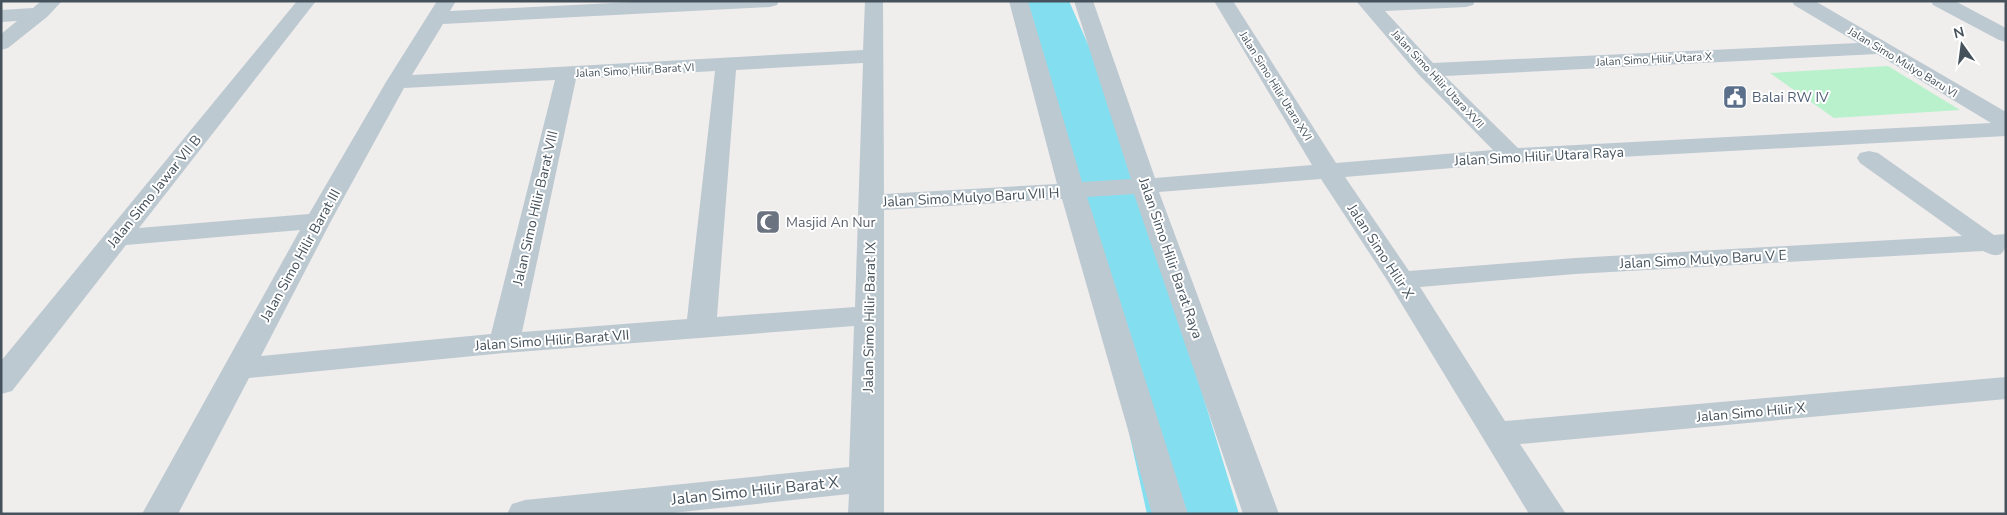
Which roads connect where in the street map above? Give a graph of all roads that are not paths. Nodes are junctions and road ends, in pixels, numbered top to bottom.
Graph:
1 (308, 1) edge
2 (770, 1) edge
3 (874, 1) edge
4 (1018, 1) edge
5 (1083, 1) edge
6 (1224, 1) edge
7 (1466, 1) edge
8 (1801, 1) edge
9 (1940, 1) edge
10 (1368, 4) edge
11 (46, 7) edge
12 (442, 10) edge
13 (1, 16) edge
14 (2006, 36) edge
15 (1, 44) edge
16 (1880, 48) junction
17 (873, 56) junction
18 (726, 65) junction
19 (1427, 70) junction
20 (567, 73) junction
21 (396, 82) junction
22 (2006, 122) edge
23 (2006, 129) edge
24 (1512, 156) junction
25 (1869, 158) dead end
26 (1329, 170) junction
27 (1137, 186) junction
28 (1080, 190) junction
29 (870, 203) junction
30 (318, 221) junction
31 (116, 238) junction
32 (2000, 247) edge
33 (1401, 280) junction
34 (869, 315) junction
35 (701, 328) junction
36 (504, 343) junction
37 (237, 369) junction
38 (1, 382) edge
39 (2006, 388) edge
40 (1496, 434) junction
41 (867, 479) junction
42 (160, 514) edge
43 (524, 514) edge
44 (866, 514) edge
45 (1170, 514) edge
46 (1261, 514) edge
47 (1548, 514) edge

1 - 31 street, Jalan Simo Jawar VII B
2 - 12 street
3 - 17 street, Jalan Simo Hilir Barat IX
4 - 28 street
5 - 27 street, Jalan Simo Hilir Barat Raya
6 - 26 street, Jalan Simo Hilir Utara XVI
7 - 10 street
8 - 16 street, Jalan Simo Mulyo Baru VI
9 - 14 street
10 - 19 street, Jalan Simo Hilir Utara XVII
11 - 13 street
11 - 15 street
12 - 21 street, Jalan Simo Hilir Barat III
16 - 19 street, Jalan Simo Hilir Utara X
16 - 22 street, Jalan Simo Mulyo Baru VI
17 - 18 street, Jalan Simo Hilir Barat VI
17 - 29 street, Jalan Simo Hilir Barat IX
18 - 20 street, Jalan Simo Hilir Barat VI
18 - 35 street
19 - 24 street, Jalan Simo Hilir Utara XVII
20 - 21 street, Jalan Simo Hilir Barat VI
20 - 36 street, Jalan Simo Hilir Barat VIII
21 - 30 street, Jalan Simo Hilir Barat III
23 - 24 street, Jalan Simo Hilir Utara Raya
24 - 26 street, Jalan Simo Hilir Utara Raya
25 - 32 street
26 - 27 street, Jalan Simo Hilir Utara Raya
26 - 33 street, Jalan Simo Hilir X
27 - 28 street, Jalan Simo Hilir Utara Raya
27 - 46 street, Jalan Simo Hilir Barat Raya
28 - 29 street, Jalan Simo Mulyo Baru VII H
28 - 45 street
29 - 34 street, Jalan Simo Hilir Barat IX
30 - 31 street
30 - 37 street, Jalan Simo Hilir Barat III
31 - 38 street, Jalan Simo Jawar VII B
32 - 33 street, Jalan Simo Mulyo Baru V E
33 - 40 street, Jalan Simo Hilir X
34 - 35 street, Jalan Simo Hilir Barat VII
34 - 41 street, Jalan Simo Hilir Barat IX
35 - 36 street, Jalan Simo Hilir Barat VII
36 - 37 street, Jalan Simo Hilir Barat VII
37 - 42 street, Jalan Simo Hilir Barat III
39 - 40 street, Jalan Simo Hilir X
40 - 47 street, Jalan Simo Hilir X
41 - 43 street, Jalan Simo Hilir Barat X
41 - 44 street, Jalan Simo Hilir Barat IX

